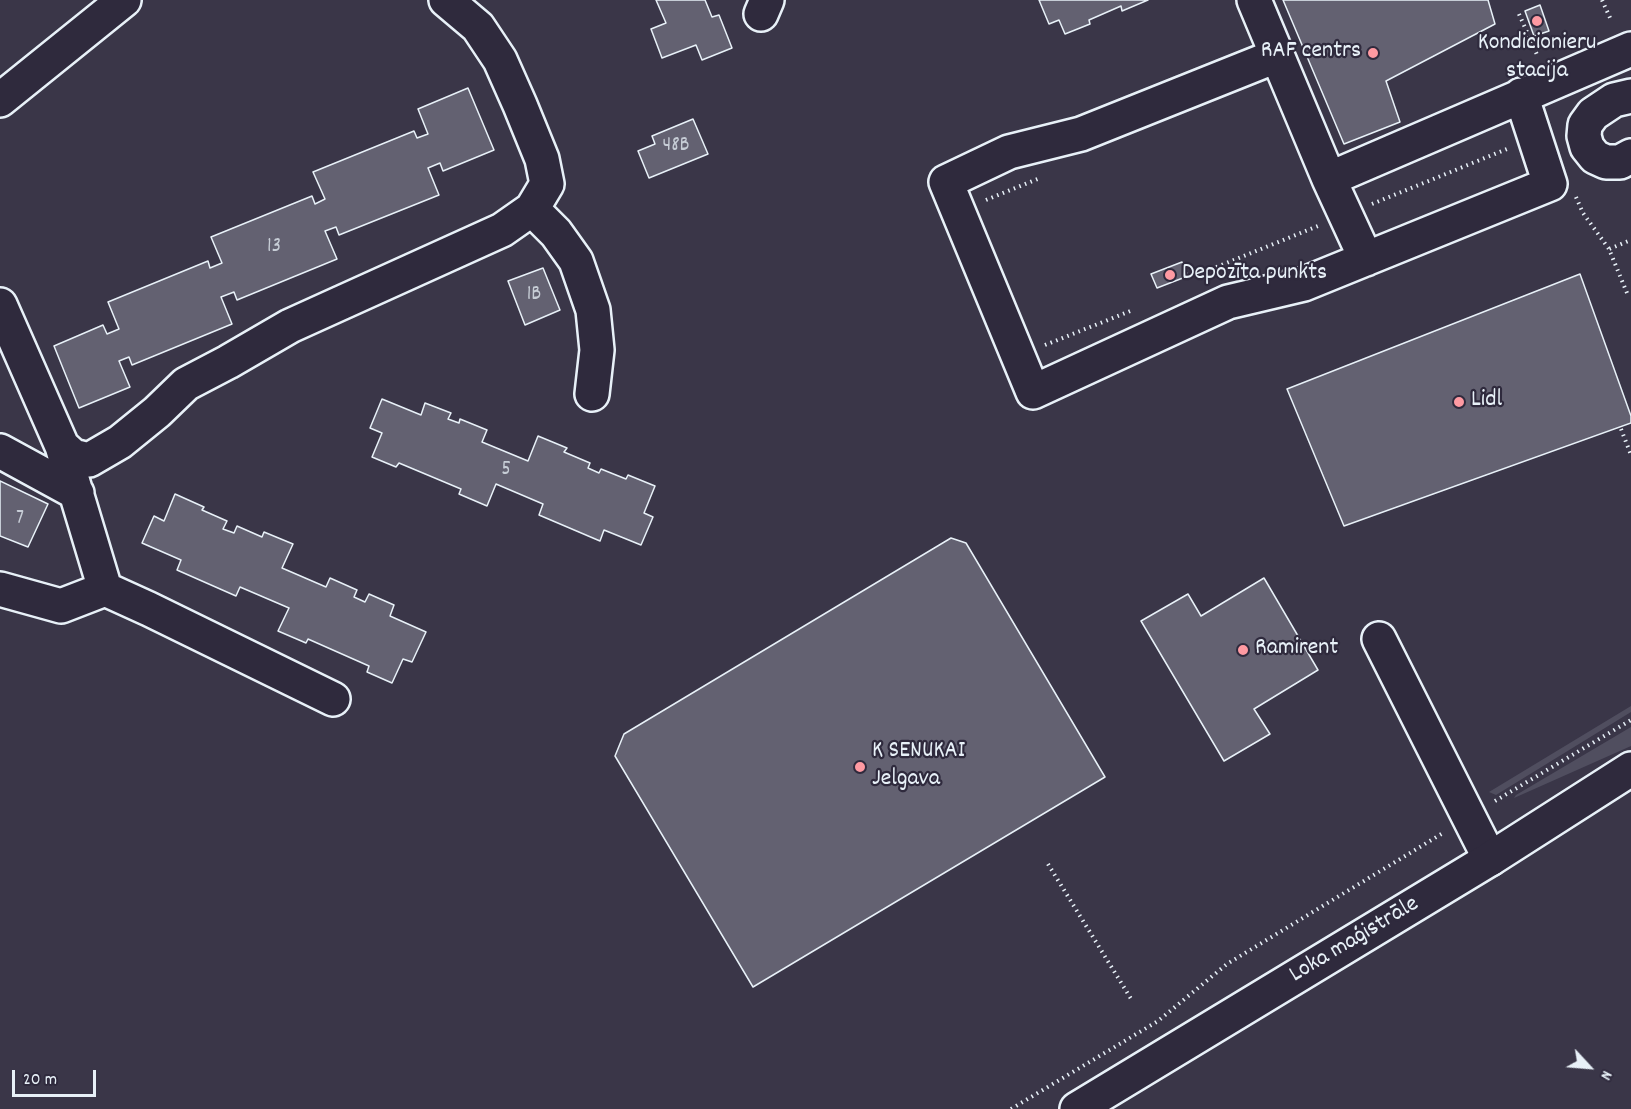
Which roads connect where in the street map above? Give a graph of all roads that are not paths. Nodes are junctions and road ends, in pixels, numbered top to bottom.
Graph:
1 (124, 0) edge
2 (446, 0) edge
3 (1254, 0) edge
4 (1631, 49) edge
5 (1276, 56) junction
6 (1521, 95) junction
7 (1631, 96) edge
8 (0, 100) edge
9 (1631, 156) edge
10 (1329, 179) junction
11 (532, 209) junction
12 (1366, 258) junction
13 (0, 305) edge
14 (592, 394) dead end
15 (62, 446) junction
16 (0, 451) edge
17 (77, 493) junction
18 (0, 589) edge
19 (105, 589) junction
20 (1378, 639) dead end
21 (333, 699) dead end
22 (1631, 769) edge
23 (1490, 859) junction
24 (1077, 1109) edge

1 - 8 main road
2 - 11 main road
3 - 5 main road
4 - 6 main road
5 - 10 main road
5 - 12 main road
6 - 10 main road
6 - 12 main road
7 - 9 main road
10 - 12 main road
11 - 14 main road
11 - 15 main road
13 - 15 main road
15 - 17 main road
16 - 17 main road
17 - 19 main road
18 - 19 main road
19 - 21 main road
20 - 23 main road
22 - 23 main road, Loka maģistrāle
23 - 24 main road, Loka maģistrāle

